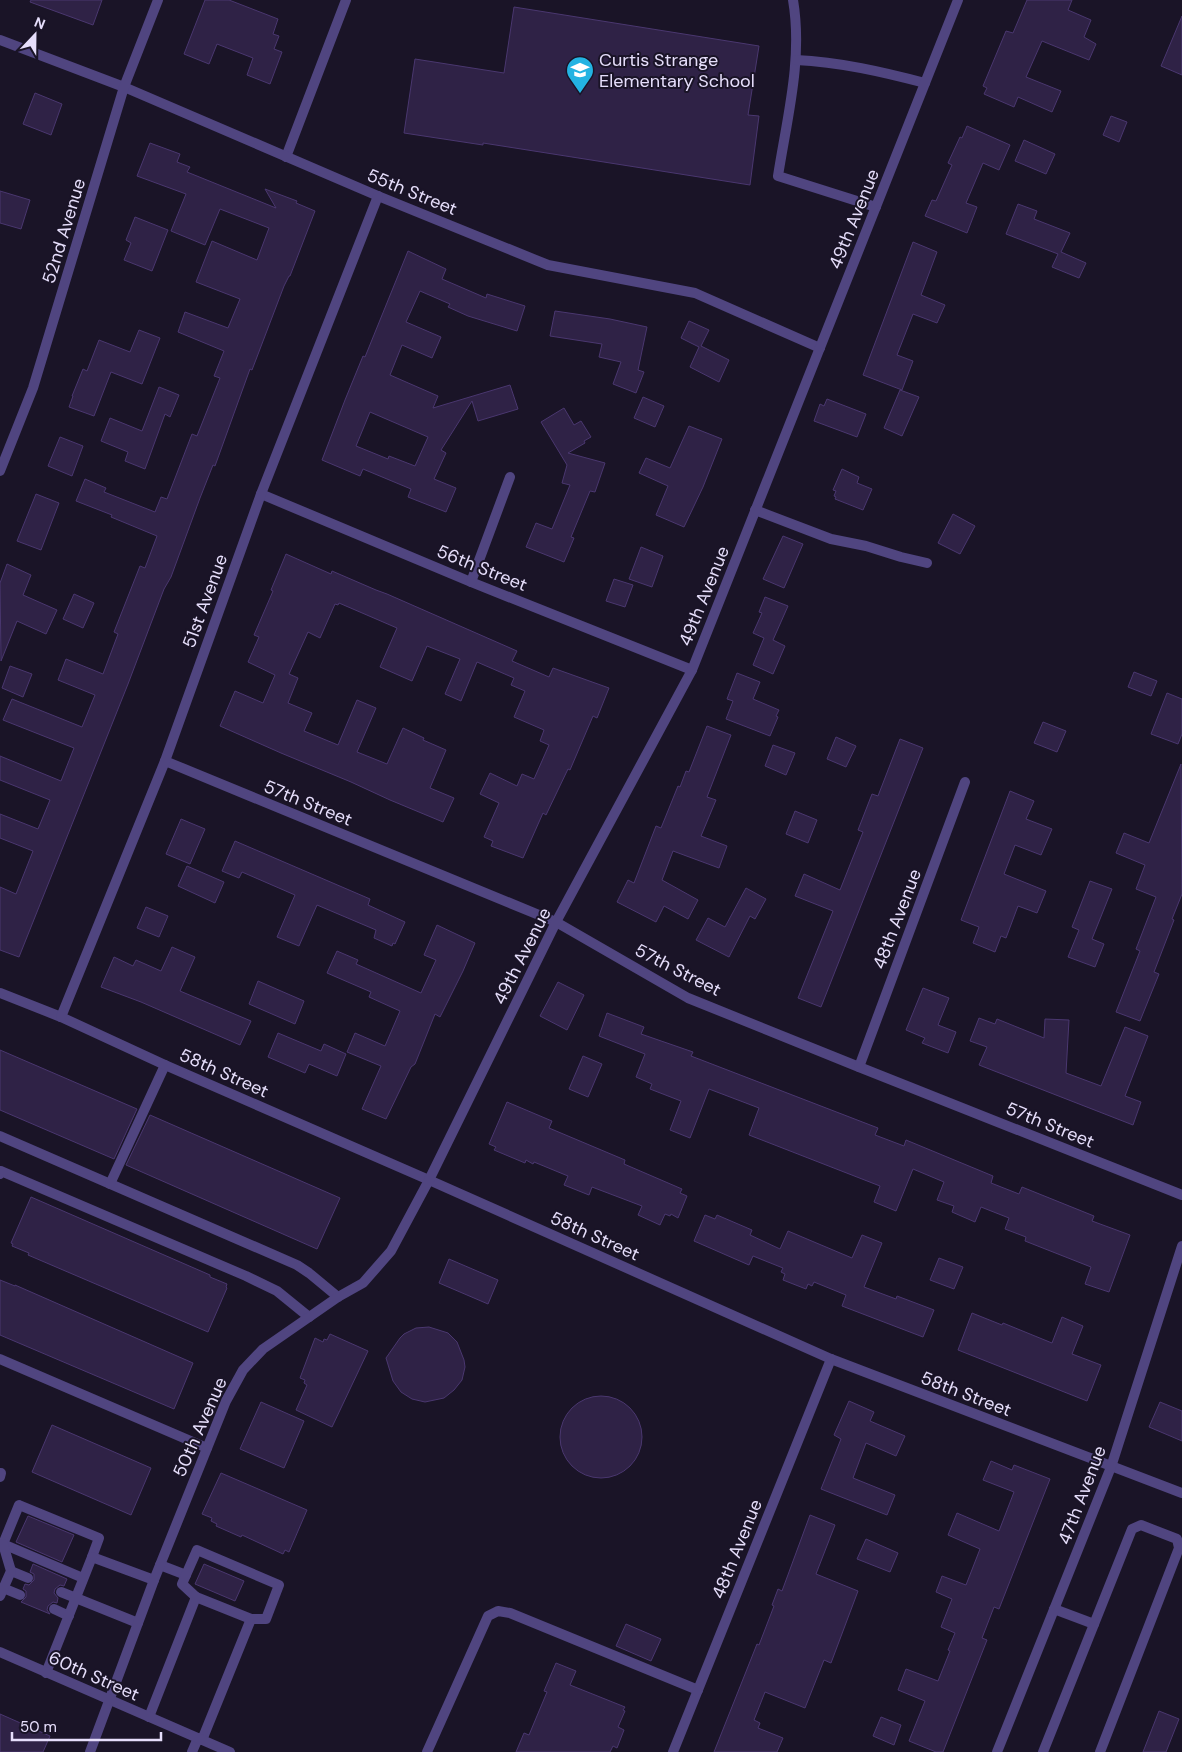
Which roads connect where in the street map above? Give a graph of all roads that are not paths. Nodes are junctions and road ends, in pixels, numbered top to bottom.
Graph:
1 (158, 0) edge
2 (346, 0) edge
3 (793, 0) edge
4 (958, 0) edge
5 (0, 40) edge
6 (796, 60) junction
7 (925, 83) junction
8 (124, 88) junction
9 (286, 157) junction
10 (378, 196) junction
11 (876, 207) junction
12 (820, 348) junction
13 (0, 471) edge
14 (510, 477) dead end
15 (261, 494) junction
16 (756, 510) junction
17 (927, 563) dead end
18 (471, 582) junction
19 (692, 670) junction
20 (165, 761) junction
21 (966, 782) dead end
22 (556, 922) junction
23 (0, 993) edge
24 (61, 1017) junction
25 (165, 1065) junction
26 (858, 1067) junction
27 (0, 1136) edge
28 (0, 1172) edge
29 (429, 1180) junction
30 (110, 1184) junction
31 (1182, 1195) edge
32 (1182, 1246) edge
33 (338, 1297) junction
34 (309, 1317) junction
35 (0, 1359) edge
36 (831, 1359) junction
37 (207, 1448) junction
38 (1111, 1467) junction
39 (0, 1473) edge
40 (0, 1477) edge
41 (1182, 1494) edge
42 (3, 1544) junction
43 (92, 1557) junction
44 (160, 1565) junction
45 (11, 1571) junction
46 (186, 1575) junction
47 (28, 1578) dead end
48 (83, 1578) junction
49 (154, 1580) junction
50 (2, 1592) edge
51 (61, 1592) dead end
52 (20, 1595) dead end
53 (196, 1597) junction
54 (76, 1598) junction
55 (54, 1609) dead end
56 (1054, 1609) junction
57 (69, 1616) junction
58 (251, 1619) junction
59 (138, 1623) junction
60 (1094, 1624) junction
61 (0, 1652) edge
62 (46, 1673) junction
63 (698, 1690) junction
64 (110, 1700) junction
65 (149, 1717) junction
66 (200, 1739) junction
67 (90, 1752) edge
68 (192, 1752) edge
69 (230, 1752) edge
70 (427, 1752) edge
71 (673, 1752) edge
72 (997, 1752) edge
73 (1043, 1752) edge
74 (1100, 1752) edge

1 - 8 street, 52nd Avenue
2 - 9 street
3 - 6 street
4 - 7 street, 49th Avenue
5 - 8 street, 55th Street
6 - 7 street
6 - 11 street
7 - 11 street, 49th Avenue
8 - 9 street, 55th Street
8 - 13 street, 52nd Avenue
9 - 10 street, 55th Street
10 - 12 street, 55th Street
10 - 15 street, 51st Avenue
11 - 12 street, 49th Avenue
12 - 16 street, 49th Avenue
14 - 18 street
15 - 18 street, 56th Street
15 - 20 street, 51st Avenue
16 - 17 street
16 - 19 street, 49th Avenue
18 - 19 street, 56th Street
19 - 22 street, 49th Avenue
20 - 22 street, 57th Street
20 - 24 street, 51st Avenue
21 - 26 street, 48th Avenue
22 - 26 street, 57th Street
22 - 29 street, 49th Avenue
23 - 24 street, 58th Street
24 - 25 street, 58th Street
25 - 29 street, 58th Street
25 - 30 street
26 - 31 street, 57th Street
27 - 30 street
28 - 34 street
29 - 33 street, 50th Avenue
29 - 36 street, 58th Street
30 - 33 street
32 - 38 street, 47th Avenue
33 - 34 street, 50th Avenue
34 - 37 street, 50th Avenue
35 - 37 street
36 - 38 street, 58th Street
36 - 63 street, 48th Avenue
37 - 44 street, 50th Avenue
38 - 41 street, 58th Street
38 - 56 street, 47th Avenue
39 - 40 street
42 - 43 street
42 - 45 street
42 - 48 street
43 - 48 street
43 - 49 street
44 - 46 street
44 - 49 street, 50th Avenue
45 - 47 street
45 - 50 street
46 - 53 street
46 - 58 street
48 - 54 street
49 - 59 street, 50th Avenue
50 - 52 street
51 - 54 street
53 - 58 street
53 - 65 street
54 - 57 street
54 - 59 street
55 - 57 street
56 - 60 street
56 - 72 street, 47th Avenue
57 - 62 street
58 - 66 street
59 - 64 street, 50th Avenue
60 - 73 street
60 - 74 street
61 - 62 street, 60th Street
62 - 64 street, 60th Street
63 - 70 street
63 - 71 street, 48th Avenue
64 - 65 street, 60th Street
64 - 67 street, 50th Avenue
65 - 66 street, 60th Street
66 - 68 street
66 - 69 street, 60th Street

